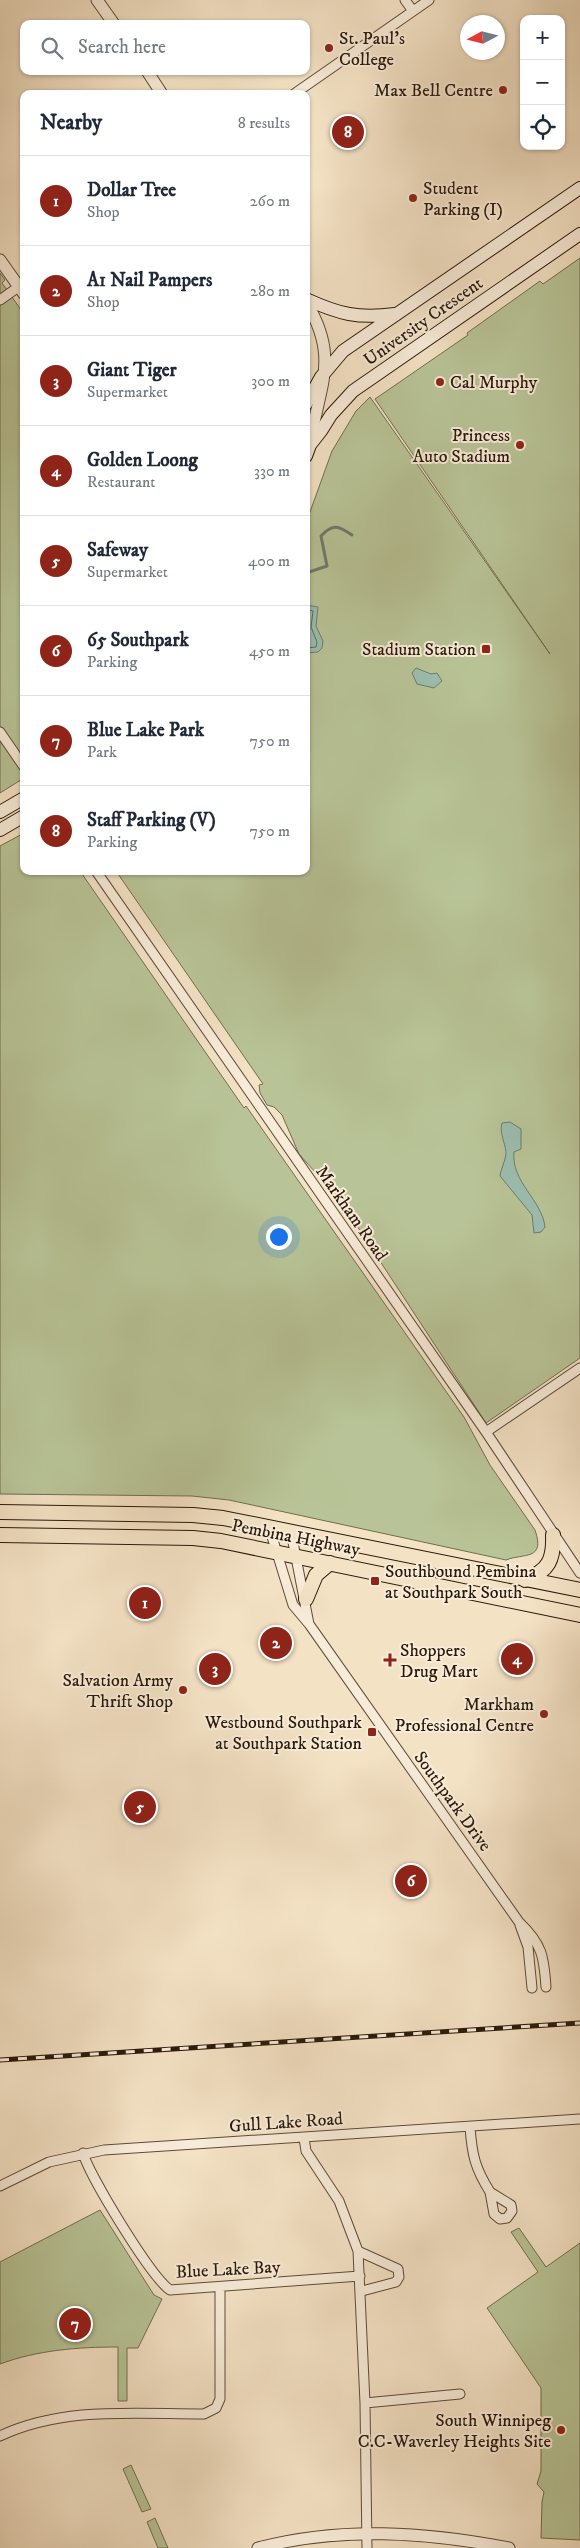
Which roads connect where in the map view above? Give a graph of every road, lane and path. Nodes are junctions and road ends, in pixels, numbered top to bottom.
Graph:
1 (97, 0) edge
2 (405, 0) edge
3 (430, 0) edge
4 (413, 11) junction
5 (111, 20) edge
6 (149, 75) edge
7 (159, 90) edge
8 (300, 90) edge
9 (580, 188) edge
10 (580, 234) edge
11 (0, 260) edge
12 (20, 286) edge
13 (20, 290) edge
14 (0, 300) edge
15 (310, 301) edge
16 (310, 308) edge
17 (397, 314) junction
18 (325, 371) junction
19 (310, 397) edge
20 (310, 441) edge
21 (310, 447) edge
22 (0, 732) edge
23 (20, 761) edge
24 (20, 800) edge
25 (0, 812) edge
26 (20, 818) edge
27 (0, 830) edge
28 (99, 875) edge
29 (580, 1368) edge
30 (486, 1432) junction
31 (0, 1512) edge
32 (269, 1527) junction
33 (292, 1532) junction
34 (0, 1535) edge
35 (553, 1535) junction
36 (278, 1552) junction
37 (297, 1556) junction
38 (330, 1563) junction
39 (580, 1573) edge
40 (526, 1580) junction
41 (580, 1590) edge
42 (306, 1600) junction
43 (580, 1615) edge
44 (309, 1624) junction
45 (519, 1922) junction
46 (546, 1987) dead end
47 (532, 1988) dead end
48 (580, 2119) edge
49 (470, 2126) junction
50 (304, 2138) junction
51 (83, 2153) junction
52 (0, 2186) edge
53 (490, 2192) dead end
54 (358, 2250) junction
55 (360, 2276) junction
56 (220, 2288) junction
57 (362, 2291) junction
58 (460, 2394) dead end
59 (365, 2403) junction
60 (0, 2436) edge
61 (367, 2533) junction
62 (485, 2546) edge
63 (258, 2548) edge
64 (367, 2548) edge
65 (509, 2548) edge

1 - 5 street
2 - 4 street
3 - 4 street
4 - 8 street
6 - 7 street
9 - 17 main road, University Crescent
10 - 21 main road, University Crescent
11 - 12 street
13 - 14 street
15 - 17 main road
16 - 18 street
17 - 18 main road, University Crescent
18 - 19 main road, University Crescent
18 - 20 street
22 - 23 street
24 - 25 main road
26 - 27 main road
28 - 30 street, Markham Road
29 - 30 street
30 - 35 street, Markham Road
31 - 32 main road, Pembina Highway
32 - 33 main road, Pembina Highway
32 - 36 street, Southpark Drive
33 - 37 street, Southpark Drive
33 - 40 main road, Pembina Highway
34 - 36 main road, Pembina Highway
35 - 39 street, Markham Road
35 - 40 main road
36 - 37 main road, Pembina Highway
36 - 44 street, Southpark Drive
37 - 38 main road, Pembina Highway
37 - 42 street, Southpark Drive
38 - 42 main road
38 - 43 main road, Pembina Highway
40 - 41 main road, Pembina Highway
42 - 44 street, Southpark Drive
44 - 45 street, Southpark Drive
45 - 46 street, Southpark Drive
45 - 47 street, Southpark Drive
48 - 49 street, Gull Lake Road
49 - 50 street, Gull Lake Road
49 - 53 street
50 - 51 street, Gull Lake Road
50 - 54 street
51 - 52 street, Gull Lake Road
51 - 56 street, Blue Lake Bay
54 - 55 street
54 - 57 street
55 - 56 street, Blue Lake Bay
55 - 57 street
56 - 60 street
57 - 59 street
58 - 59 street
59 - 61 street
61 - 62 street
61 - 63 street
61 - 64 street
62 - 65 street

